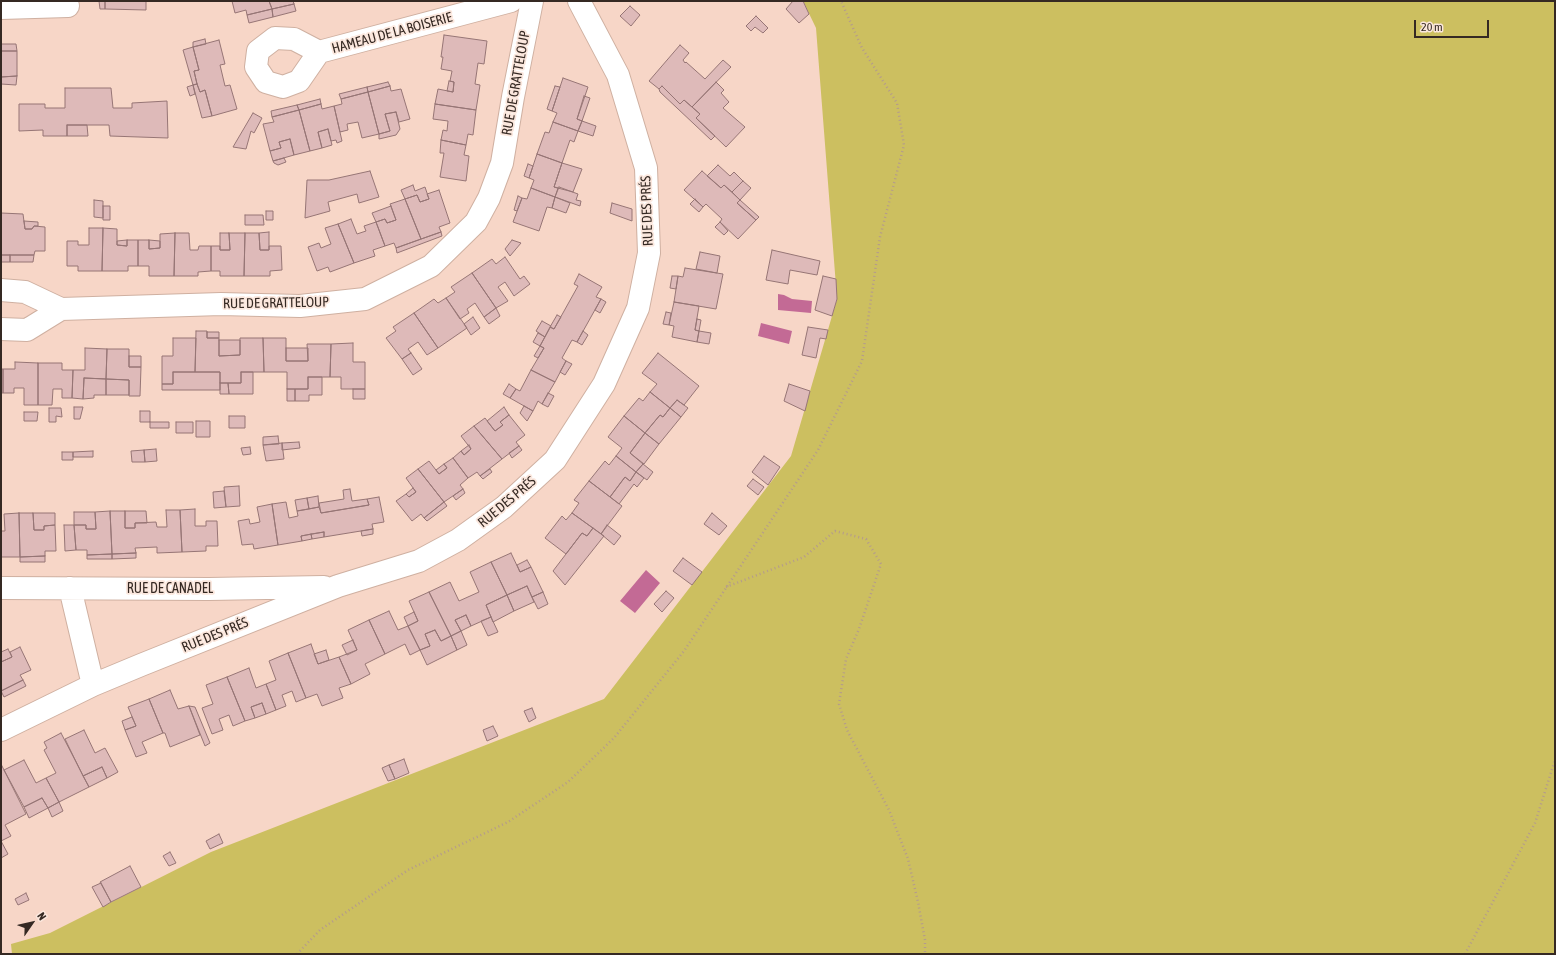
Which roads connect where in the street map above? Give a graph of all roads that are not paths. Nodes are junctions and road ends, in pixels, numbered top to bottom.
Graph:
1 (512, 1) edge
2 (532, 1) edge
3 (579, 1) edge
4 (68, 6) dead end
5 (1, 8) edge
6 (319, 52) dead end
7 (1, 290) edge
8 (61, 309) junction
9 (1, 329) edge
10 (338, 586) junction
11 (1, 588) edge
12 (70, 588) junction
13 (93, 685) junction
14 (1, 730) edge

1 - 6 street, HAMEAU DE LA BOISERIE
2 - 8 street, RUE DE GRATTELOUP
3 - 10 street, RUE DES PRÉS
4 - 5 street
7 - 8 street, RUE DE GRATTELOUP
8 - 9 street, RUE DE GRATTELOUP
10 - 12 street, RUE DE CANADEL
10 - 13 street, RUE DES PRÉS
11 - 12 street, RUE DE CANADEL
12 - 13 street
13 - 14 street, RUE DES PRÉS

